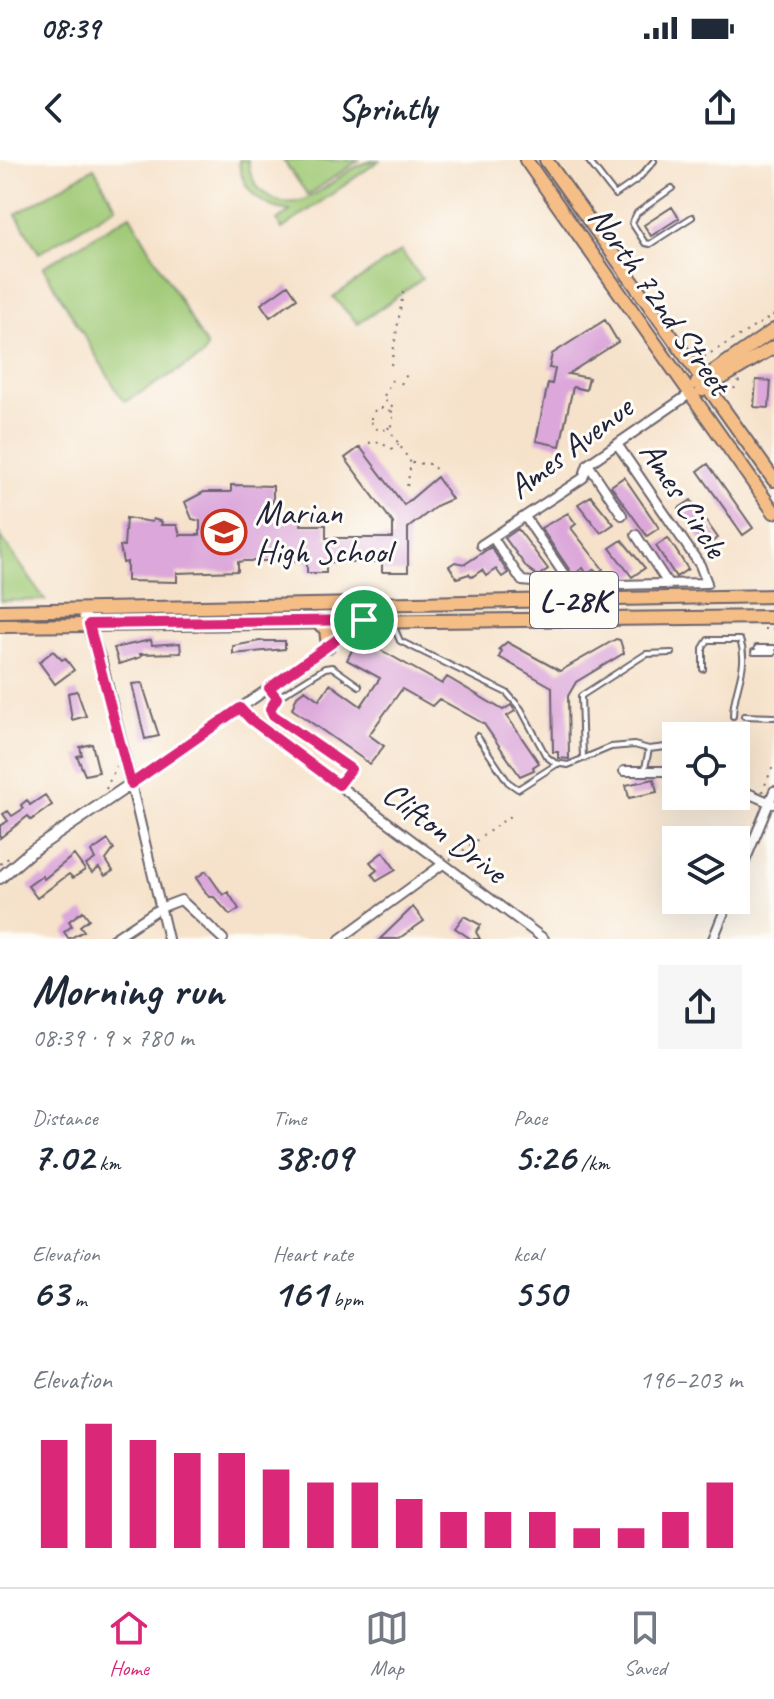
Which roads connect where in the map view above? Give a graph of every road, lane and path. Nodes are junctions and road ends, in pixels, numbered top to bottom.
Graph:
1 (526, 160) edge
2 (546, 160) edge
3 (588, 160) edge
4 (654, 161) edge
5 (672, 188) dead end
6 (692, 217) dead end
7 (404, 287) dead end
8 (774, 315) edge
9 (774, 330) edge
10 (774, 347) edge
11 (704, 357) dead end
12 (391, 365) dead end
13 (408, 373) dead end
14 (700, 378) junction
15 (392, 380) dead end
16 (401, 384) dead end
17 (710, 389) junction
18 (691, 393) junction
19 (391, 413) junction
20 (388, 427) junction
21 (369, 443) dead end
22 (400, 444) junction
23 (617, 444) junction
24 (411, 463) junction
25 (588, 464) junction
26 (437, 472) dead end
27 (774, 480) edge
28 (407, 487) dead end
29 (774, 512) edge
30 (622, 515) dead end
31 (525, 517) junction
32 (636, 535) dead end
33 (493, 538) junction
34 (481, 545) dead end
35 (669, 585) junction
36 (572, 586) junction
37 (774, 596) edge
38 (374, 605) junction
39 (82, 609) junction
40 (0, 611) edge
41 (774, 617) edge
42 (364, 620) junction
43 (392, 620) junction
44 (315, 621) junction
45 (89, 624) junction
46 (0, 626) edge
47 (764, 629) dead end
48 (774, 629) edge
49 (328, 647) junction
50 (755, 650) dead end
51 (774, 650) edge
52 (672, 653) dead end
53 (703, 669) dead end
54 (359, 686) dead end
55 (269, 688) junction
56 (277, 698) junction
57 (240, 708) junction
58 (733, 716) dead end
59 (744, 716) dead end
60 (774, 717) edge
61 (477, 736) dead end
62 (662, 747) edge
63 (649, 749) junction
64 (114, 757) dead end
65 (583, 759) junction
66 (557, 764) junction
67 (774, 764) edge
68 (645, 768) junction
69 (662, 770) edge
70 (624, 771) dead end
71 (131, 784) junction
72 (339, 785) junction
73 (774, 791) edge
74 (103, 792) dead end
75 (750, 794) edge
76 (760, 798) junction
77 (772, 803) edge
78 (510, 816) dead end
79 (750, 852) edge
80 (14, 853) dead end
81 (0, 864) edge
82 (443, 864) junction
83 (0, 878) edge
84 (160, 908) junction
85 (723, 914) edge
86 (113, 939) edge
87 (168, 939) edge
88 (223, 939) edge
89 (340, 939) edge
90 (544, 939) edge
91 (713, 939) edge

1 - 18 main road, North 72nd Street
2 - 14 main road, North 72nd Street
3 - 4 lane
5 - 6 lane
7 - 12 path
8 - 11 path
9 - 14 main road, Ames Avenue
10 - 17 main road, Ames Avenue
13 - 16 path
14 - 17 main road, North 72nd Street
14 - 18 main road, Ames Avenue
15 - 19 path
17 - 18 main road, Ames Avenue
17 - 27 main road, North 72nd Street
18 - 23 street, Ames Avenue
18 - 29 main road, North 72nd Street
19 - 20 path
19 - 20 path
20 - 22 path
21 - 22 path
22 - 24 path
23 - 25 street, Ames Avenue
23 - 35 street, Ames Circle
24 - 26 path
24 - 28 path
25 - 30 street, Ames Circle
25 - 31 street, Ames Avenue
31 - 33 street, Ames Avenue
31 - 36 street
32 - 35 street, Ames Circle
33 - 34 street, Ames Avenue
33 - 36 street
35 - 36 street
37 - 38 main road, L-28K
38 - 39 main road, L-28K
38 - 42 street
39 - 40 main road, L-28K
39 - 45 street
41 - 43 main road, L-28K
42 - 43 main road, L-28K
42 - 44 main road, L-28K
42 - 49 street
43 - 66 lane
44 - 45 main road, L-28K
44 - 49 main road
45 - 46 main road, L-28K
45 - 71 street
47 - 48 path
49 - 55 street
50 - 51 lane
52 - 65 lane
53 - 58 lane
54 - 56 lane
55 - 56 lane
55 - 57 street
56 - 72 lane
57 - 71 street
57 - 72 street, Clifton Drive
59 - 60 lane
61 - 66 lane
62 - 63 lane
63 - 65 lane
63 - 68 lane
64 - 74 path
65 - 66 lane
67 - 76 path
68 - 69 street
68 - 70 street
71 - 83 street
71 - 84 street
72 - 82 street, Clifton Drive
73 - 77 street
75 - 76 street
76 - 77 street
77 - 79 street
78 - 82 path
80 - 81 path
82 - 89 street
82 - 90 street, Clifton Drive
84 - 86 street
84 - 87 street
84 - 88 street
85 - 91 street

